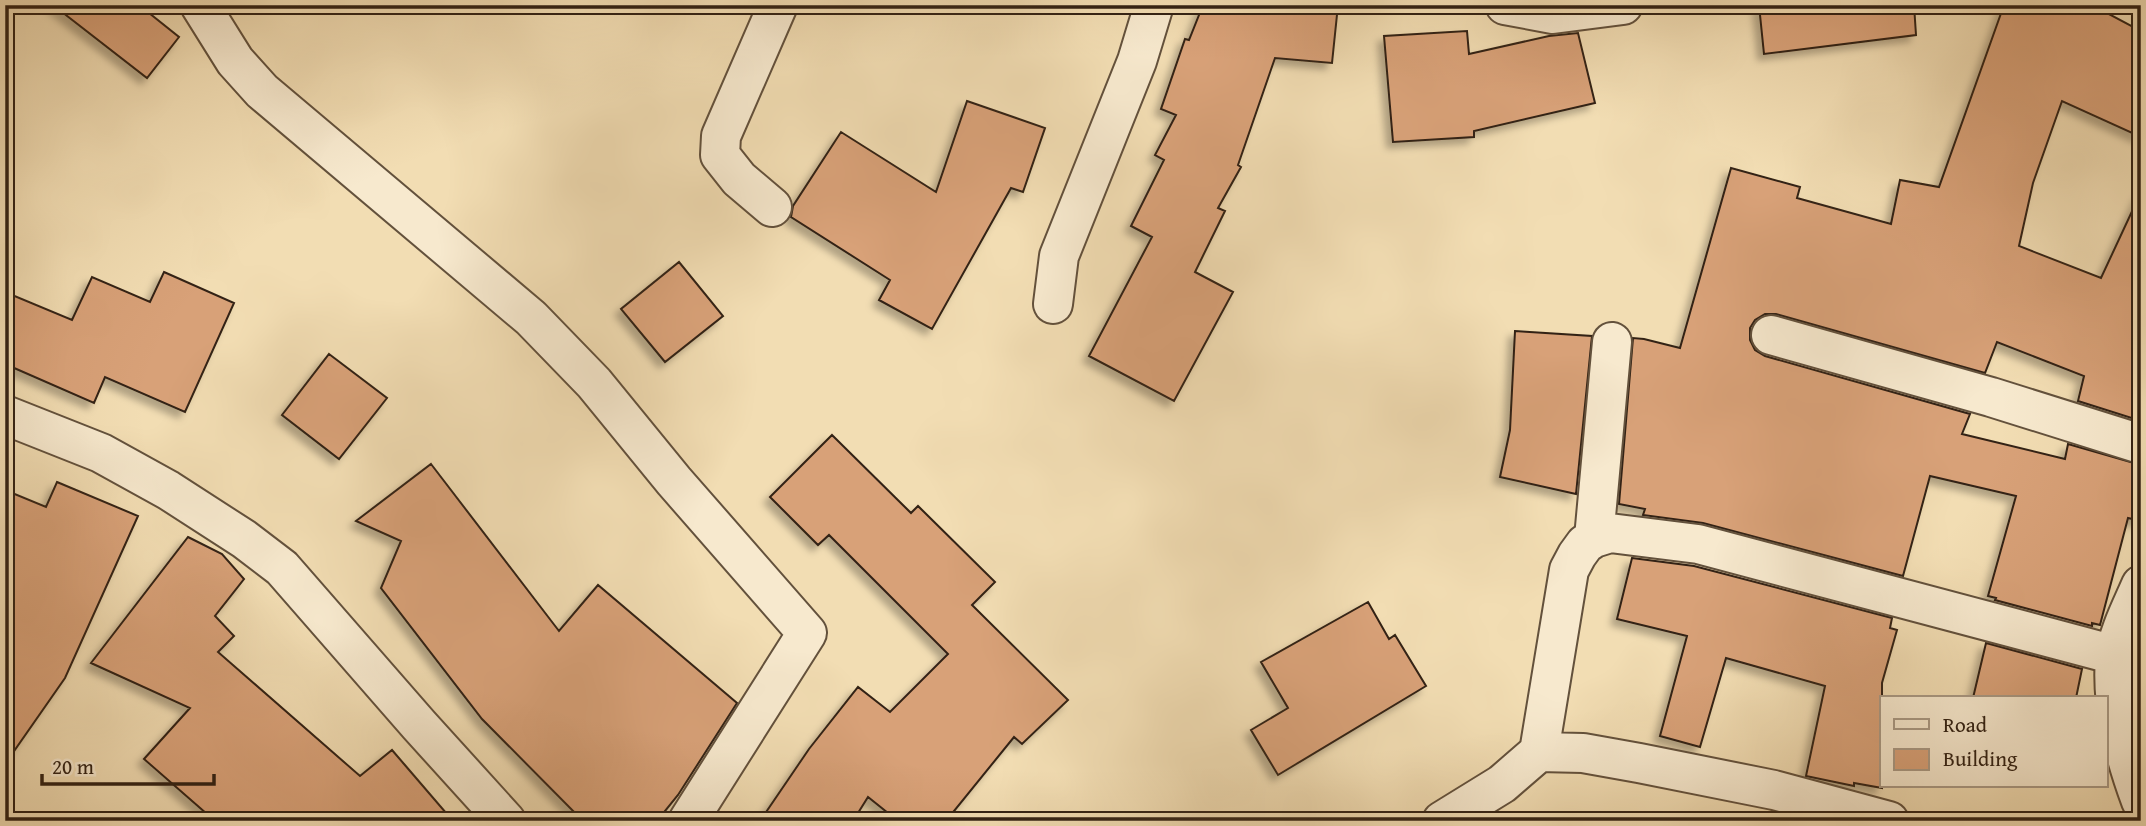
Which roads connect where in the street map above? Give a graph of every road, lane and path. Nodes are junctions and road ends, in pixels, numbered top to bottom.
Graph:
1 (200, 5) edge
2 (778, 5) edge
3 (1154, 5) edge
4 (1505, 5) edge
5 (1623, 5) edge
6 (772, 207) dead end
7 (1053, 304) dead end
8 (1771, 335) dead end
9 (1612, 342) dead end
10 (5, 415) edge
11 (2141, 444) edge
12 (1594, 538) junction
13 (2141, 585) edge
14 (2115, 655) junction
15 (1539, 752) junction
16 (2141, 801) edge
17 (506, 821) edge
18 (688, 821) edge
19 (1442, 821) edge
20 (1889, 821) edge

1 - 18 street
2 - 6 street
3 - 7 street
4 - 5 street
8 - 11 street
9 - 12 street
10 - 17 street
12 - 14 street
12 - 15 street
13 - 14 street
14 - 16 street
15 - 19 street
15 - 20 street

